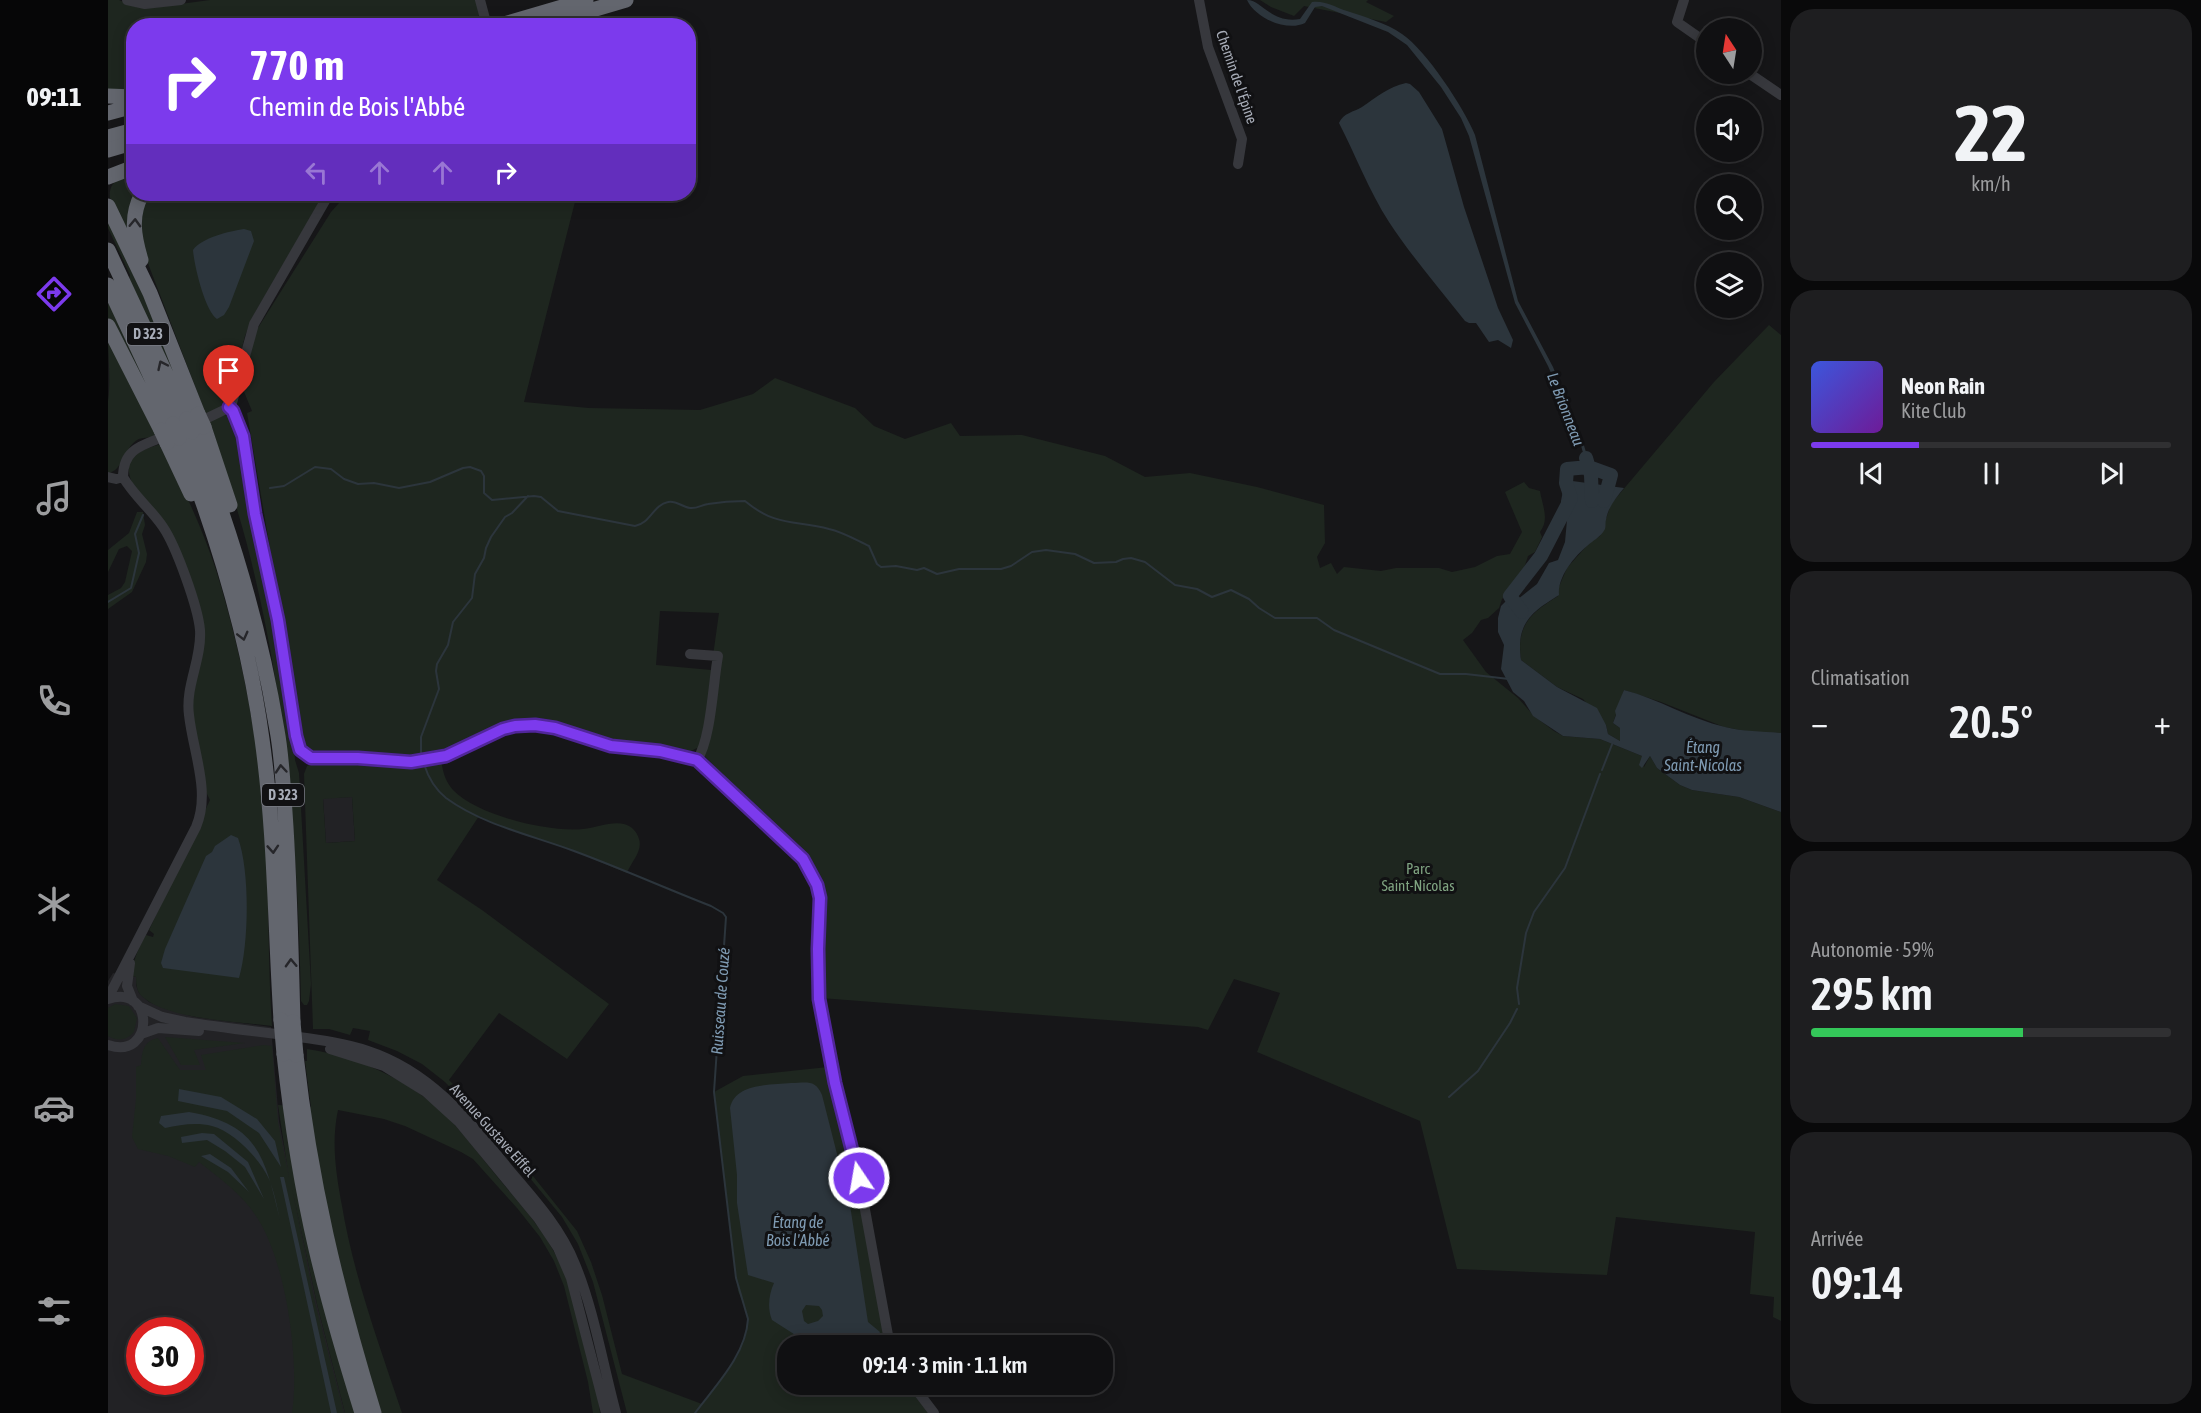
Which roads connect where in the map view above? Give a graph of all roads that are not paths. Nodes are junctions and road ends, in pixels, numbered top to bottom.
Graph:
1 (127, 0) edge
2 (182, 0) edge
3 (480, 0) edge
4 (586, 0) edge
5 (626, 0) edge
6 (1199, 0) edge
7 (1684, 0) edge
8 (486, 18) edge
9 (523, 18) edge
10 (564, 18) edge
11 (1696, 35) edge
12 (1762, 82) edge
13 (1781, 95) edge
14 (108, 96) edge
15 (126, 97) edge
16 (126, 108) edge
17 (108, 113) edge
18 (124, 138) edge
19 (108, 148) edge
20 (1238, 164) dead end
21 (126, 170) edge
22 (108, 171) edge
23 (108, 177) edge
24 (139, 201) edge
25 (324, 201) edge
26 (108, 206) edge
27 (108, 250) edge
28 (108, 285) edge
29 (150, 293) junction
30 (108, 326) edge
31 (229, 407) junction
32 (183, 428) junction
33 (108, 477) edge
34 (123, 477) junction
35 (236, 575) junction
36 (690, 654) dead end
37 (697, 760) junction
38 (133, 951) junction
39 (108, 999) edge
40 (136, 1003) junction
41 (141, 1034) junction
42 (108, 1045) edge
43 (290, 1055) junction
44 (338, 1335) junction
45 (888, 1335) edge
46 (920, 1395) edge
47 (354, 1413) edge
48 (362, 1413) edge
49 (374, 1413) edge
50 (606, 1413) edge
51 (616, 1413) edge
52 (934, 1413) edge

1 - 2 street
3 - 8 street
4 - 9 highway
5 - 10 highway
6 - 20 street, Chemin de l'Épine
7 - 11 street
12 - 13 street
14 - 15 highway
16 - 17 highway
18 - 19 highway, bridge
19 - 22 highway
21 - 23 highway
29 -> 24 highway
25 - 31 street
26 - 29 highway
32 -> 27 highway, D 323
28 - 32 highway, D 323
29 - 32 highway
30 - 32 highway
31 - 34 street
31 - 37 street
32 - 35 highway, D 323
32 - 35 highway
33 - 34 street
34 - 38 street
35 - 43 highway, D 323, bridge
36 - 37 street
37 - 45 street
38 - 39 street
38 - 40 street
39 - 40 street, Avenue Gustave Eiffel
40 - 41 street
40 - 51 street, Avenue Gustave Eiffel
41 - 42 street, Avenue Gustave Eiffel
41 - 50 street, Avenue Gustave Eiffel
43 - 44 highway, D 323
43 - 49 highway, D 323
44 - 47 highway
44 - 48 highway, D 323
46 - 52 street

